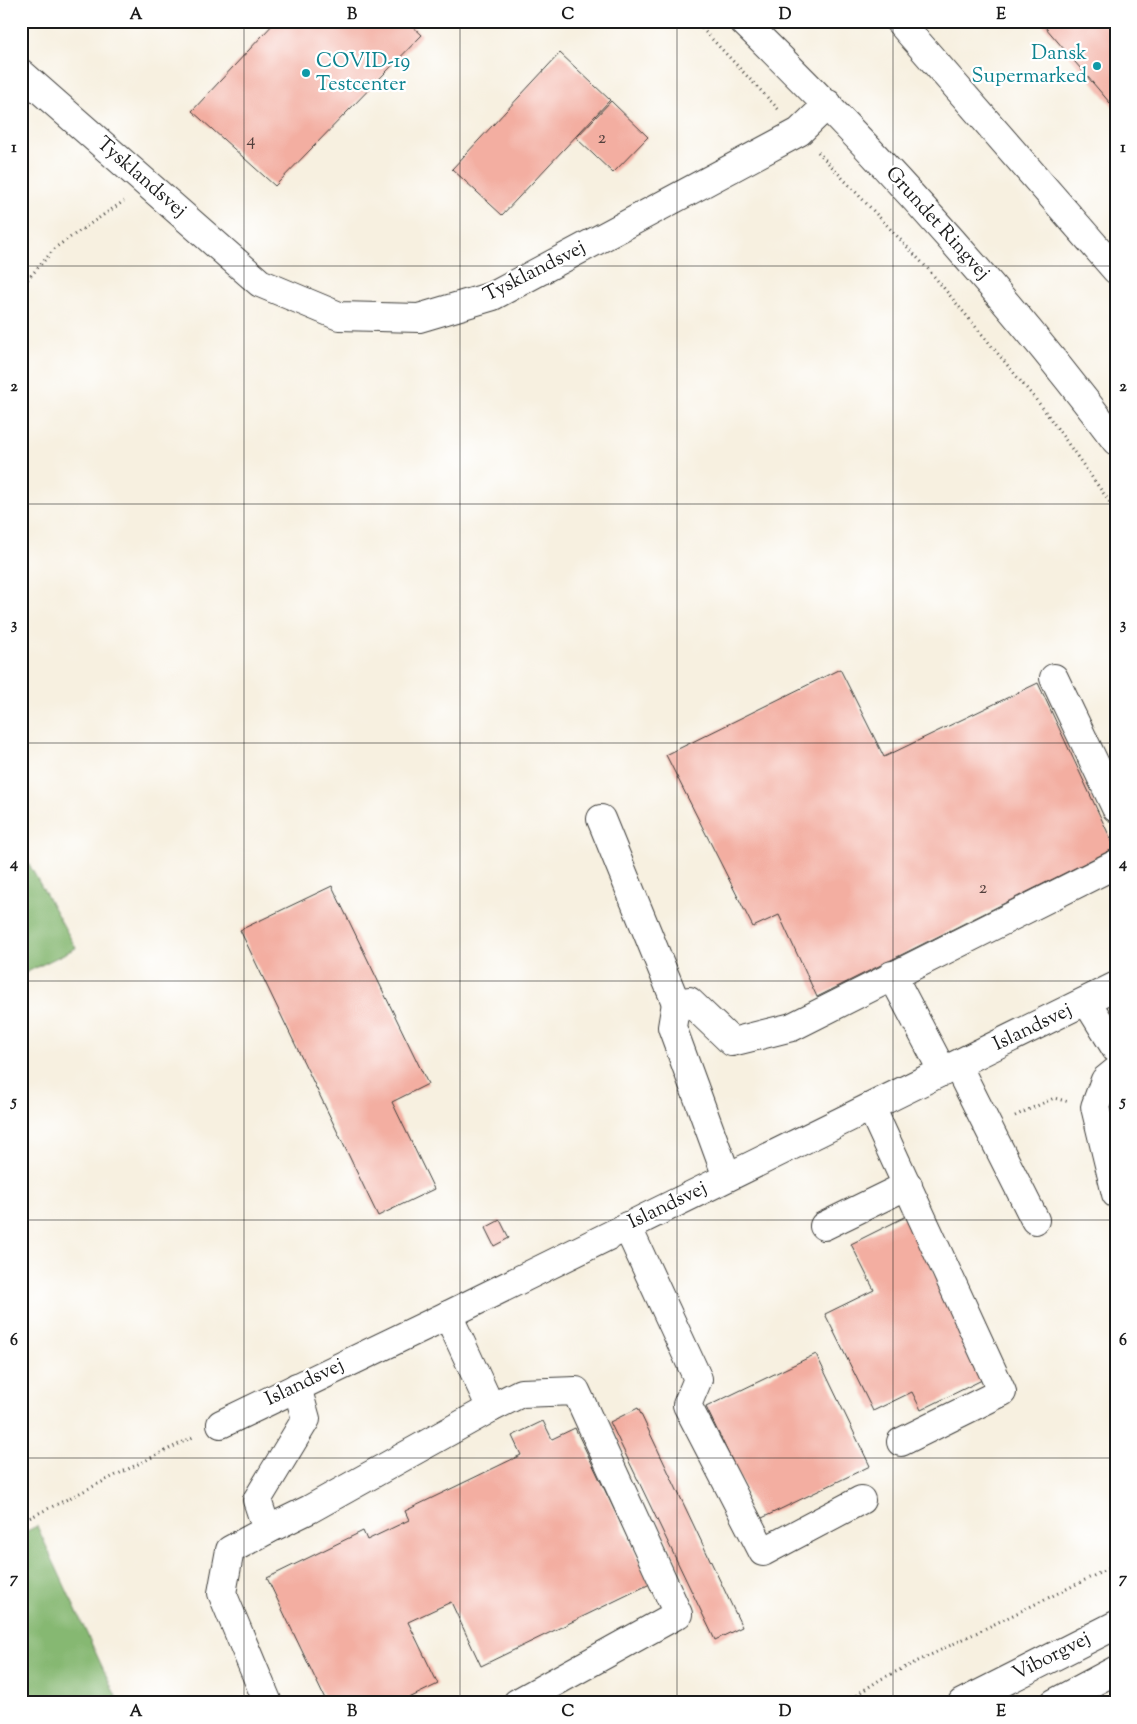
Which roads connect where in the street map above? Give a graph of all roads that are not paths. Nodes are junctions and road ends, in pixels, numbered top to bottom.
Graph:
1 (743, 21) edge
2 (899, 21) edge
3 (21, 74) edge
4 (828, 104) junction
5 (1116, 270) edge
6 (1116, 441) edge
7 (1054, 678) dead end
8 (1116, 808) edge
9 (601, 819) dead end
10 (1116, 864) edge
11 (892, 975) junction
12 (1116, 986) edge
13 (1087, 1002) junction
14 (676, 1004) junction
15 (1116, 1049) edge
16 (950, 1069) junction
17 (1116, 1071) edge
18 (872, 1107) junction
19 (727, 1177) junction
20 (908, 1185) junction
21 (1116, 1194) edge
22 (1036, 1220) dead end
23 (627, 1226) junction
24 (824, 1226) dead end
25 (448, 1315) junction
26 (297, 1387) junction
27 (491, 1408) junction
28 (221, 1424) road end
29 (901, 1442) dead end
30 (861, 1500) dead end
31 (267, 1530) junction
32 (1116, 1625) edge
33 (1116, 1670) edge
34 (1056, 1702) edge
35 (268, 1703) edge
36 (517, 1703) edge
37 (962, 1703) edge

1 - 4 street, Grundet Ringvej
2 - 5 street
3 - 4 street, Tysklandsvej
4 - 6 street, Grundet Ringvej
7 - 8 street
9 - 14 street
10 - 11 street
11 - 14 street
11 - 16 street
12 - 13 street, Islandsvej
13 - 15 street
13 - 16 street, Islandsvej
14 - 19 street
16 - 18 street, Islandsvej
16 - 22 street
17 - 21 street
18 - 19 street, Islandsvej
18 - 20 street
19 - 23 street, Islandsvej
20 - 24 street
20 - 29 street
23 - 25 street, Islandsvej
23 - 30 street
25 - 26 street, Islandsvej
25 - 27 street
26 - 28 street, Islandsvej
26 - 31 street
27 - 31 street
27 - 36 street
31 - 35 street
32 - 37 street, Viborgvej
33 - 34 street, Viborgvej

